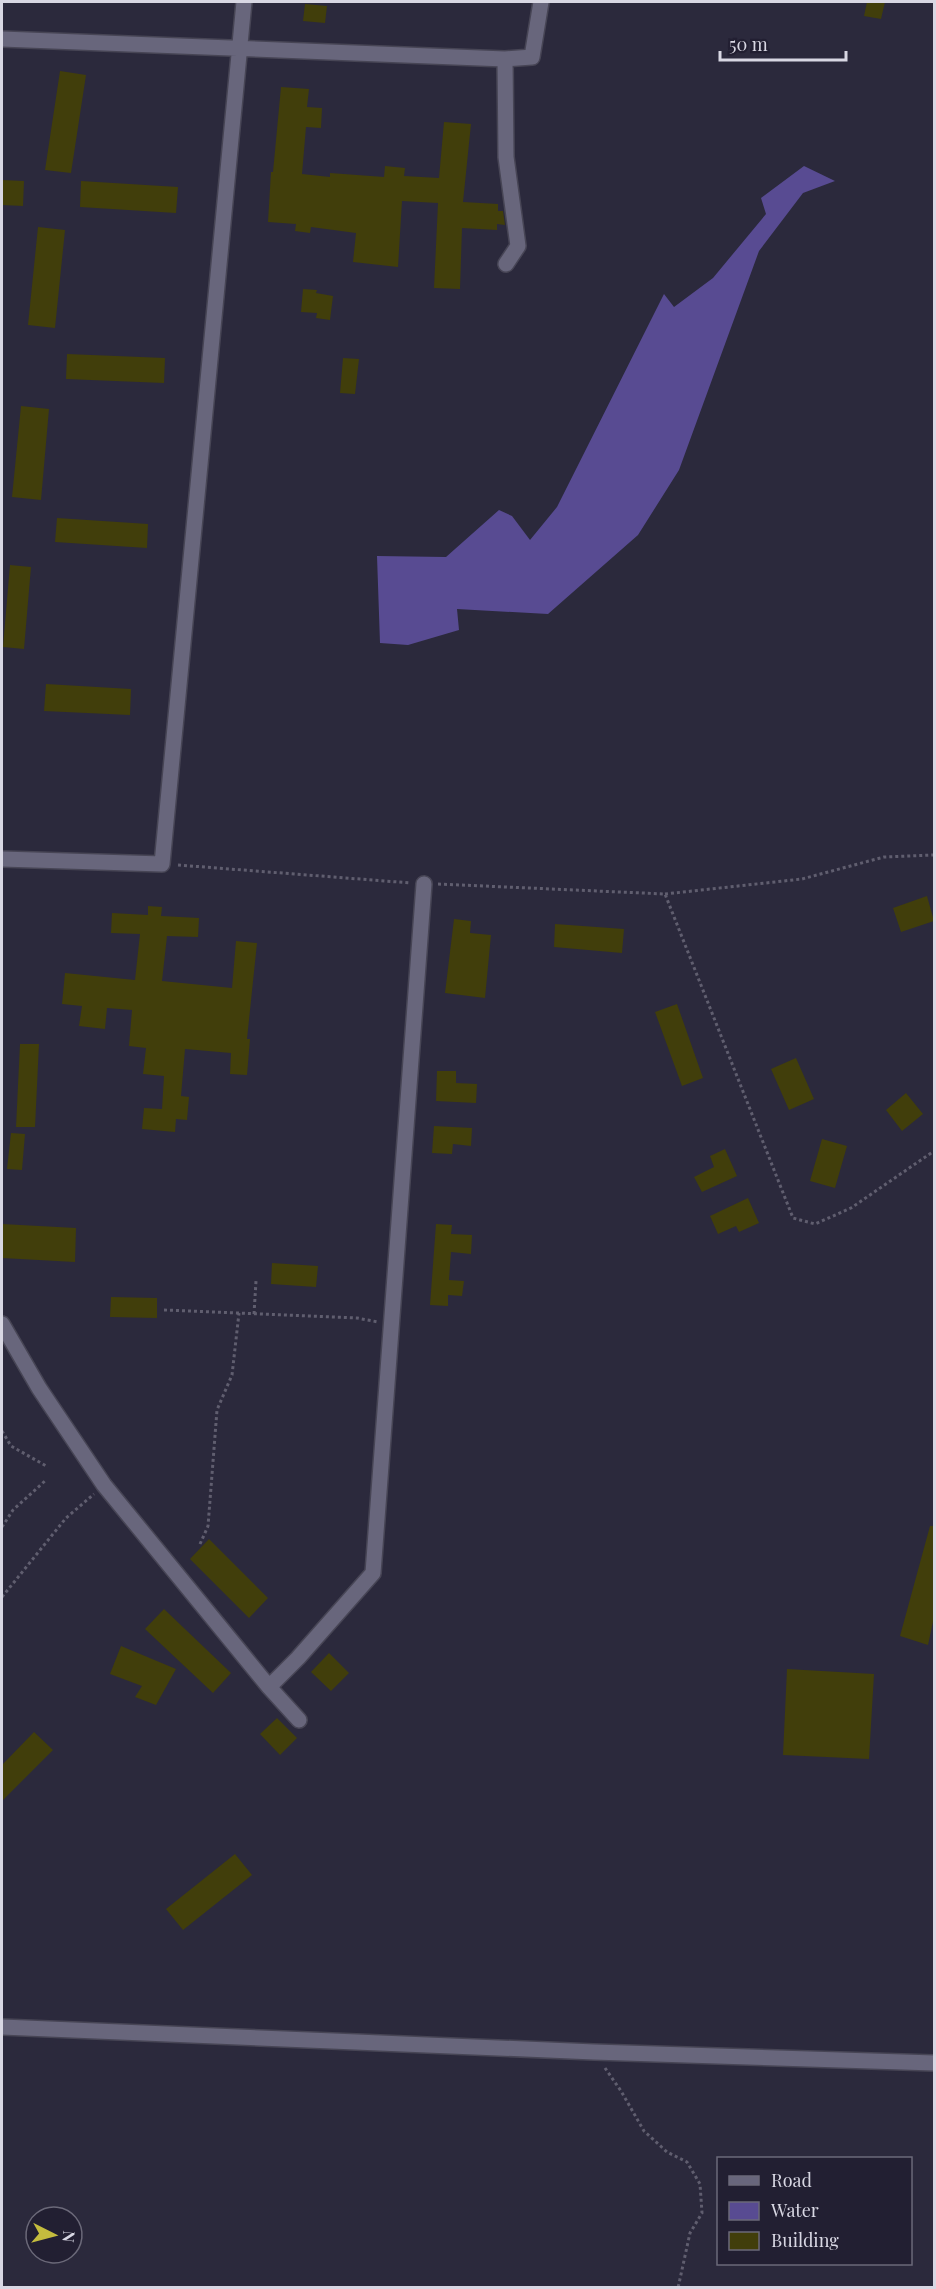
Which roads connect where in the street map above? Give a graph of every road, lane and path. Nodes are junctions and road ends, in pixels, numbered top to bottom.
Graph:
1 (244, 2) edge
2 (541, 2) edge
3 (2, 39) edge
4 (238, 47) junction
5 (505, 60) junction
6 (506, 264) dead end
7 (934, 855) edge
8 (2, 859) edge
9 (162, 864) junction
10 (424, 884) junction
11 (665, 894) junction
12 (934, 1151) edge
13 (256, 1281) dead end
14 (164, 1310) dead end
15 (239, 1312) junction
16 (254, 1314) junction
17 (2, 1324) edge
18 (391, 1324) junction
19 (2, 1431) edge
20 (48, 1467) dead end
21 (45, 1480) dead end
22 (104, 1485) junction
23 (2, 1527) edge
24 (200, 1544) dead end
25 (2, 1597) edge
26 (269, 1687) junction
27 (299, 1720) dead end
28 (2, 2027) edge
29 (594, 2052) junction
30 (934, 2063) edge
31 (678, 2288) edge

1 - 4 street
2 - 5 street
3 - 4 street
4 - 5 street
4 - 9 street
5 - 6 street
7 - 11 path
8 - 9 street
9 - 10 path
10 - 11 path
10 - 18 street
11 - 12 path
13 - 16 path
14 - 15 path
15 - 16 path
15 - 24 path
16 - 18 path
17 - 22 street
18 - 26 street
19 - 20 path
21 - 23 path
22 - 25 path
22 - 26 street
26 - 27 street
28 - 29 street
29 - 30 street
29 - 31 path

